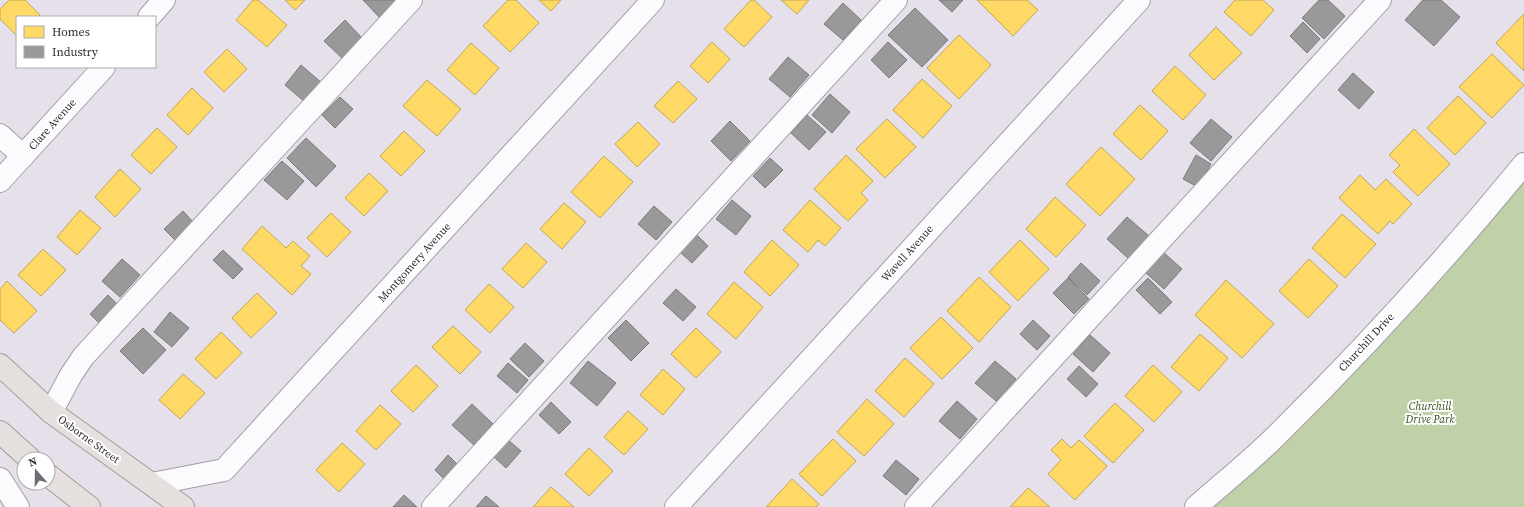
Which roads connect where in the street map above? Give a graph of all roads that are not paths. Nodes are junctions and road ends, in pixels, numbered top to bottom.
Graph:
1 (164, 0) edge
2 (411, 0) edge
3 (653, 0) edge
4 (896, 0) edge
5 (1139, 0) edge
6 (1380, 0) edge
7 (150, 16) edge
8 (103, 68) edge
9 (0, 135) edge
10 (23, 156) junction
11 (1524, 164) edge
12 (0, 181) edge
13 (0, 365) edge
14 (51, 412) junction
15 (0, 432) edge
16 (21, 451) edge
17 (0, 479) edge
18 (56, 481) edge
19 (152, 484) junction
20 (18, 507) edge
21 (90, 507) edge
22 (183, 507) edge
23 (433, 507) edge
24 (676, 507) edge
25 (916, 507) edge
26 (1196, 507) edge

1 - 7 street
2 - 14 street
3 - 19 street, Montgomery Avenue
4 - 23 street
5 - 24 street, Wavell Avenue
6 - 25 street
8 - 10 street, Clare Avenue
9 - 10 street
10 - 12 street, Clare Avenue
11 - 26 street, Churchill Drive
13 - 14 main road, Osborne Street
14 - 19 main road, Osborne Street
15 - 16 main road
17 - 20 street
18 - 21 main road
19 - 22 main road, Osborne Street

